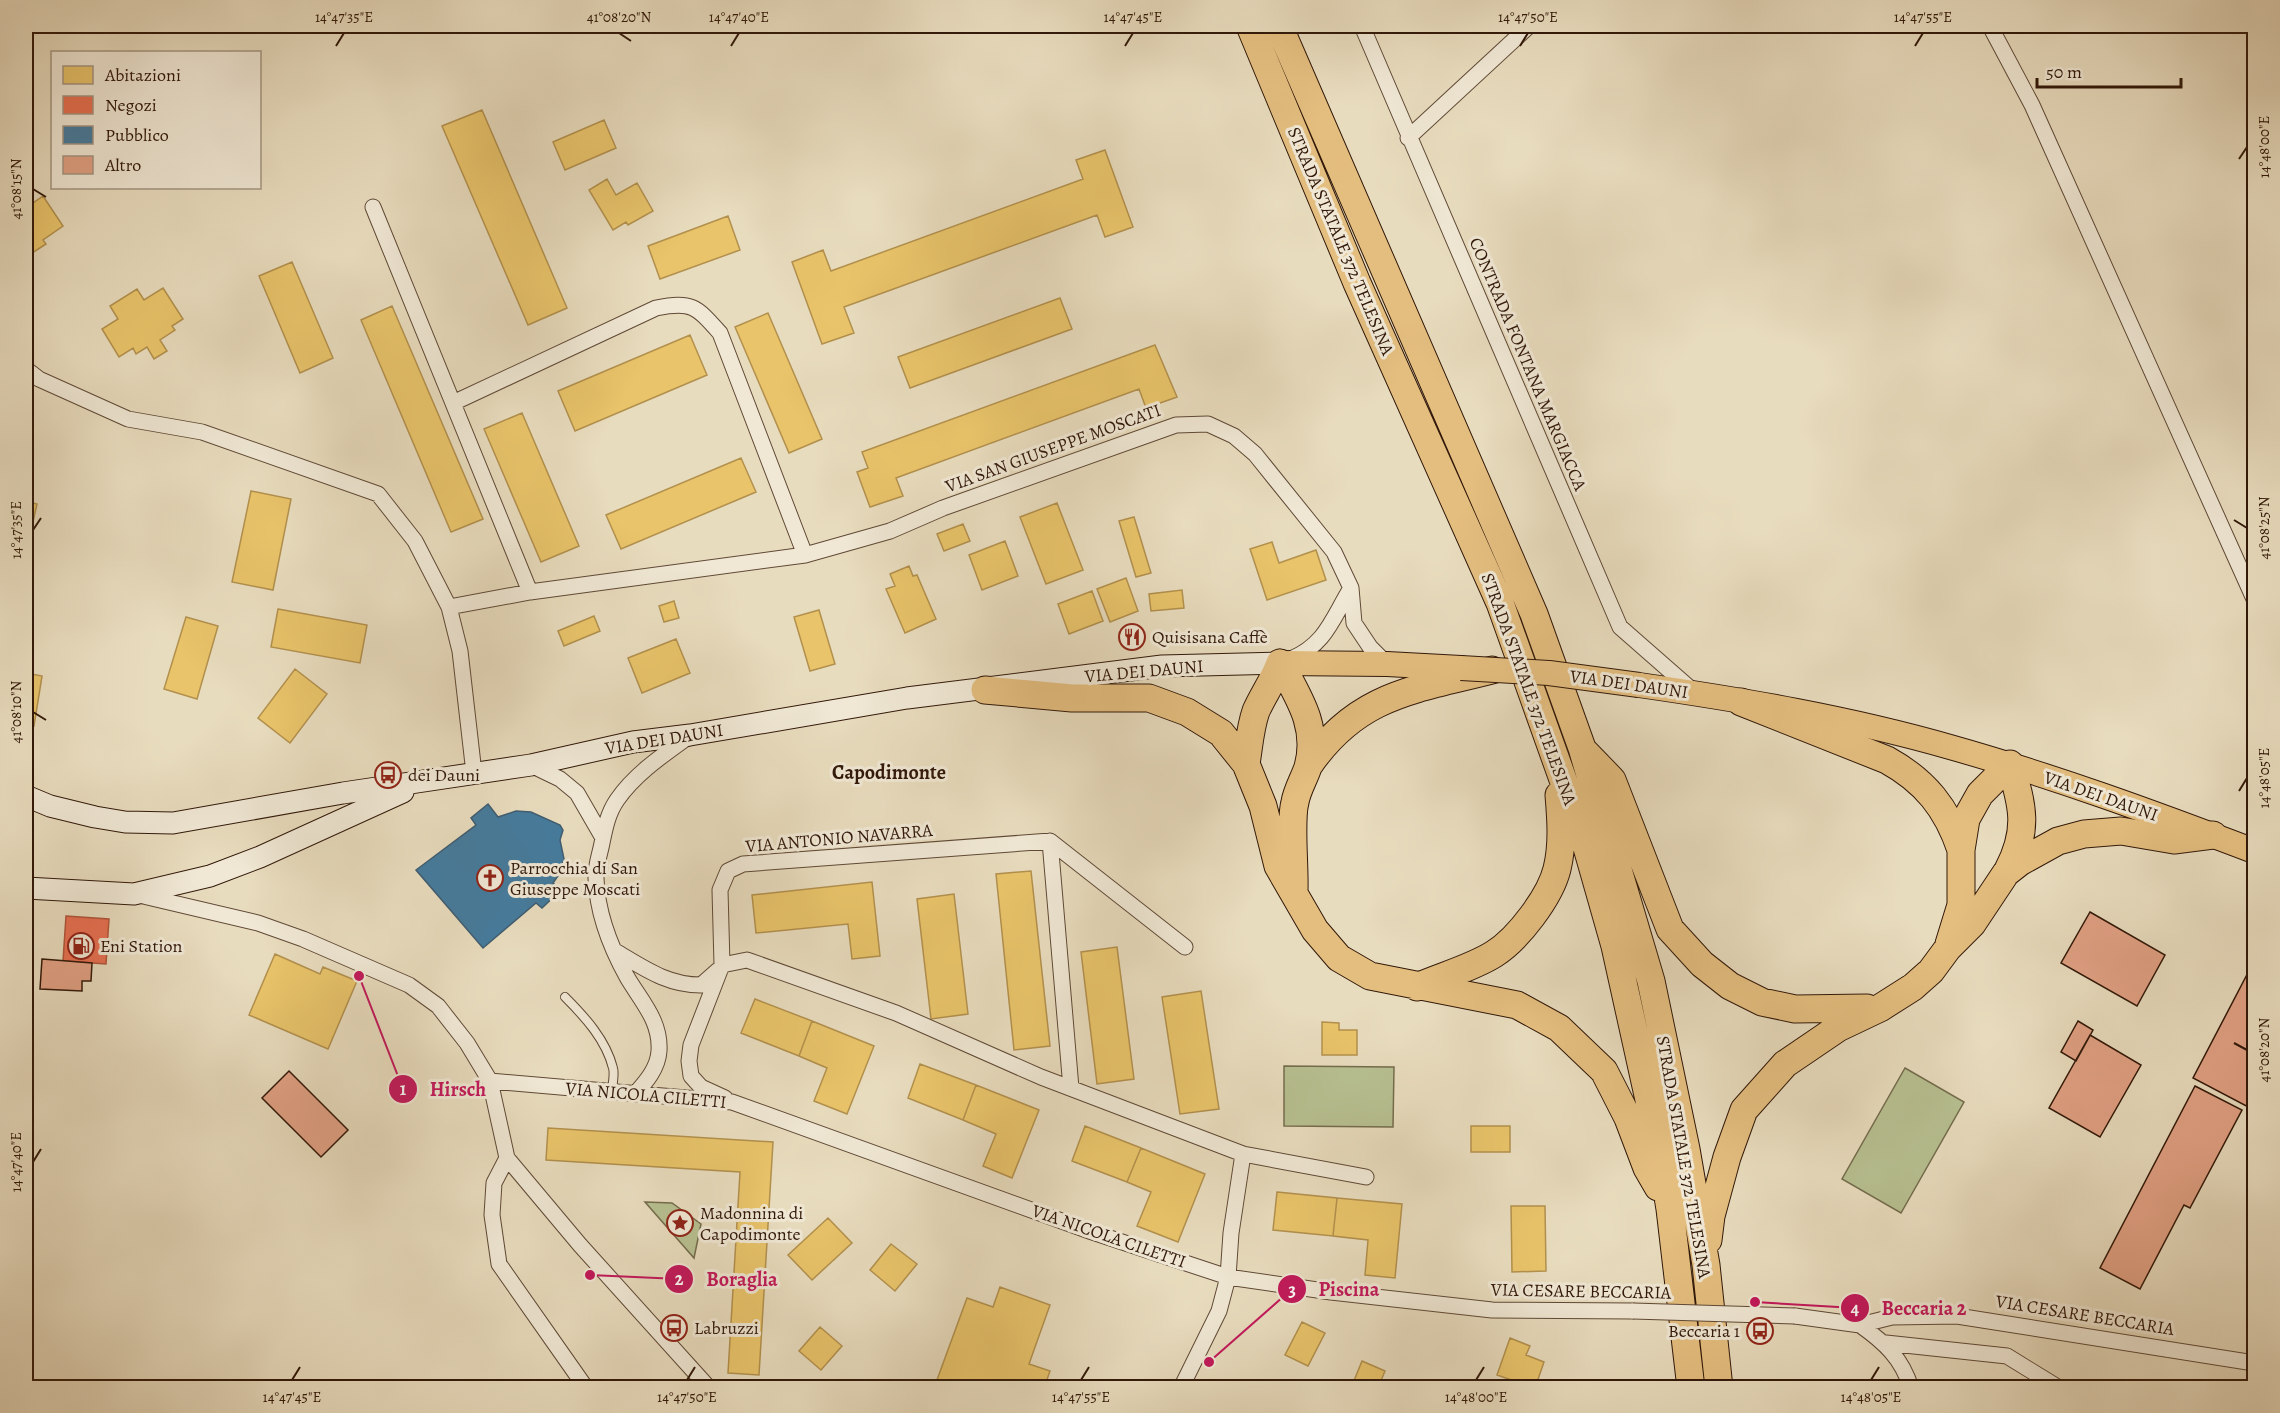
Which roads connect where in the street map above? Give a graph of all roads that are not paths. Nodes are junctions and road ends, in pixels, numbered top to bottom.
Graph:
1 (1250, 26) edge
2 (1279, 26) edge
3 (1362, 26) edge
4 (1529, 26) edge
5 (1990, 26) edge
6 (1408, 138) junction
7 (374, 207) dead end
8 (26, 369) edge
9 (453, 403) junction
10 (805, 555) junction
11 (1351, 588) junction
12 (530, 592) junction
13 (2254, 599) edge
14 (449, 606) junction
15 (1280, 663) junction
16 (1387, 664) junction
17 (1493, 669) junction
18 (985, 690) junction
19 (1695, 693) junction
20 (1741, 702) junction
21 (690, 735) junction
22 (1582, 748) junction
23 (1246, 764) junction
24 (2010, 764) junction
25 (531, 765) junction
26 (1308, 766) junction
27 (1558, 770) junction
28 (474, 773) junction
29 (419, 783) junction
30 (26, 796) edge
31 (2213, 835) junction
32 (603, 838) junction
33 (1050, 841) junction
34 (2254, 848) edge
35 (1961, 850) junction
36 (2006, 873) junction
37 (26, 888) edge
38 (1294, 892) junction
39 (134, 894) junction
40 (1185, 946) dead end
41 (1948, 948) junction
42 (615, 951) junction
43 (722, 965) junction
44 (1417, 987) junction
45 (565, 997) dead end
46 (1880, 1008) junction
47 (490, 1081) junction
48 (1071, 1088) junction
49 (612, 1092) junction
50 (635, 1094) junction
51 (732, 1102) junction
52 (1243, 1154) junction
53 (507, 1158) junction
54 (1366, 1177) dead end
55 (1670, 1209) junction
56 (1706, 1265) junction
57 (1228, 1277) junction
58 (1860, 1325) junction
59 (1886, 1343) junction
60 (2254, 1363) edge
61 (586, 1388) edge
62 (709, 1388) edge
63 (1181, 1388) edge
64 (1691, 1388) edge
65 (1719, 1388) edge
66 (1911, 1388) edge
67 (2059, 1388) edge

1 - 27 highway, STRADA STATALE 372 TELESINA
2 - 22 highway, STRADA STATALE 372 TELESINA
3 - 6 street, CONTRADA FONTANA MARGIACCA
4 - 6 street
5 - 13 street
6 - 19 street, CONTRADA FONTANA MARGIACCA
7 - 9 street
8 - 14 street
9 - 10 street
9 - 12 street
10 - 11 street, VIA SAN GIUSEPPE MOSCATI
10 - 12 street, VIA SAN GIUSEPPE MOSCATI
11 - 15 street
11 - 16 street, VIA SAN GIUSEPPE MOSCATI
12 - 14 street, VIA SAN GIUSEPPE MOSCATI
14 - 28 street
15 - 16 main road, VIA DEI DAUNI
15 - 18 main road, VIA DEI DAUNI
15 - 23 highway
15 - 26 highway
16 - 17 main road, VIA DEI DAUNI, bridge
17 - 19 main road, VIA DEI DAUNI, bridge
17 - 26 highway
18 - 21 main road, VIA DEI DAUNI
18 - 23 highway
19 - 20 main road, VIA DEI DAUNI
20 - 24 main road, VIA DEI DAUNI
20 - 35 highway
21 - 25 main road, VIA DEI DAUNI
21 - 32 street
22 - 46 highway
22 - 56 highway, STRADA STATALE 372 TELESINA
23 - 38 highway
24 - 31 main road, VIA DEI DAUNI
24 - 35 highway
24 - 36 highway
25 - 28 main road, VIA DEI DAUNI
25 - 32 street
26 - 38 highway
27 - 44 highway
27 - 55 highway, STRADA STATALE 372 TELESINA
28 - 29 main road, VIA DEI DAUNI
29 - 30 main road, VIA DEI DAUNI
29 - 39 main road
31 - 34 main road, VIA DEI DAUNI
31 - 36 highway
32 - 42 street
33 - 40 street
33 - 43 street, VIA ANTONIO NAVARRA
33 - 48 street
35 - 41 highway
36 - 41 highway
37 - 39 main road
38 - 44 highway
39 - 47 street
41 - 46 highway
42 - 43 street
42 - 50 street
43 - 48 street
43 - 51 street, VIA ANTONIO NAVARRA
44 - 55 highway
45 - 49 lane
46 - 56 highway
47 - 49 street, VIA NICOLA CILETTI
47 - 53 street
48 - 52 street
49 - 50 street, VIA NICOLA CILETTI
50 - 51 street, VIA NICOLA CILETTI
51 - 57 street, VIA NICOLA CILETTI
52 - 54 street
52 - 57 street
53 - 61 street
53 - 62 street
55 - 64 highway, STRADA STATALE 372 TELESINA
56 - 65 highway, STRADA STATALE 372 TELESINA
57 - 58 street, VIA CESARE BECCARIA, bridge
57 - 63 street
58 - 59 street
58 - 60 street, VIA CESARE BECCARIA
59 - 66 street
59 - 67 street

